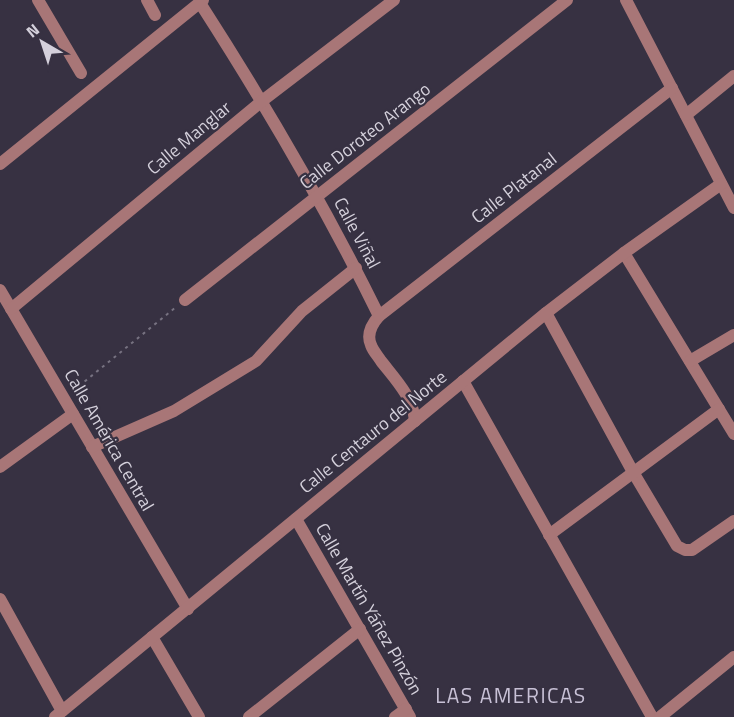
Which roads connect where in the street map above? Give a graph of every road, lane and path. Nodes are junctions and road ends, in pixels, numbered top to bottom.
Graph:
1 (38, 0) edge
2 (147, 0) edge
3 (394, 0) edge
4 (567, 0) edge
5 (626, 0) edge
6 (202, 1) edge
7 (155, 15) dead end
8 (81, 73) dead end
9 (734, 76) edge
10 (672, 88) junction
11 (262, 101) junction
12 (686, 115) junction
13 (0, 164) edge
14 (721, 184) junction
15 (317, 196) junction
16 (734, 208) edge
17 (624, 253) junction
18 (356, 268) junction
19 (0, 290) edge
20 (185, 300) joint
21 (11, 309) junction
22 (546, 313) junction
23 (379, 316) junction
24 (734, 335) edge
25 (690, 361) junction
26 (463, 381) junction
27 (64, 398) junction
28 (719, 409) junction
29 (73, 414) junction
30 (415, 421) junction
31 (734, 434) edge
32 (93, 447) junction
33 (0, 467) edge
34 (633, 472) junction
35 (296, 519) junction
36 (734, 521) edge
37 (549, 534) junction
38 (0, 599) edge
39 (188, 609) junction
40 (360, 629) junction
41 (152, 637) junction
42 (734, 657) edge
43 (59, 714) edge
44 (404, 714) edge
45 (199, 717) edge
46 (249, 717) edge
47 (652, 717) edge
48 (660, 717) edge

1 - 8 street
2 - 7 street
3 - 11 street, Calle Manglar
4 - 15 street, Calle Doroteo Arango
5 - 10 street
6 - 11 street, Calle Viñal
6 - 13 street
9 - 12 street
10 - 12 street
10 - 23 street, Calle Platanal
11 - 15 street, Calle Viñal
11 - 21 street, Calle Manglar
12 - 14 street
14 - 16 street
14 - 17 street, Calle Centauro del Norte
15 - 18 street, Calle Viñal
15 - 20 street, Calle Doroteo Arango
17 - 22 street, Calle Centauro del Norte
17 - 25 street
18 - 23 street, Calle Viñal
18 - 32 street
19 - 21 street, Calle América Central
20 - 27 path
21 - 27 street, Calle América Central
22 - 26 street, Calle Centauro del Norte
22 - 34 street
23 - 30 street
24 - 25 street
25 - 28 street
26 - 30 street, Calle Centauro del Norte
26 - 37 street
27 - 29 street, Calle América Central
28 - 31 street
28 - 34 street
29 - 32 street, Calle América Central
29 - 33 street
30 - 35 street, Calle Centauro del Norte
32 - 39 street, Calle América Central
34 - 36 street
34 - 37 street
35 - 39 street, Calle Centauro del Norte
35 - 40 street, Calle Martín Yáñez Pinzón
37 - 47 street
38 - 43 street
39 - 41 street, Calle Centauro del Norte
40 - 44 street, Calle Martín Yáñez Pinzón
40 - 46 street
41 - 43 street, Calle Centauro del Norte
41 - 45 street
42 - 48 street

